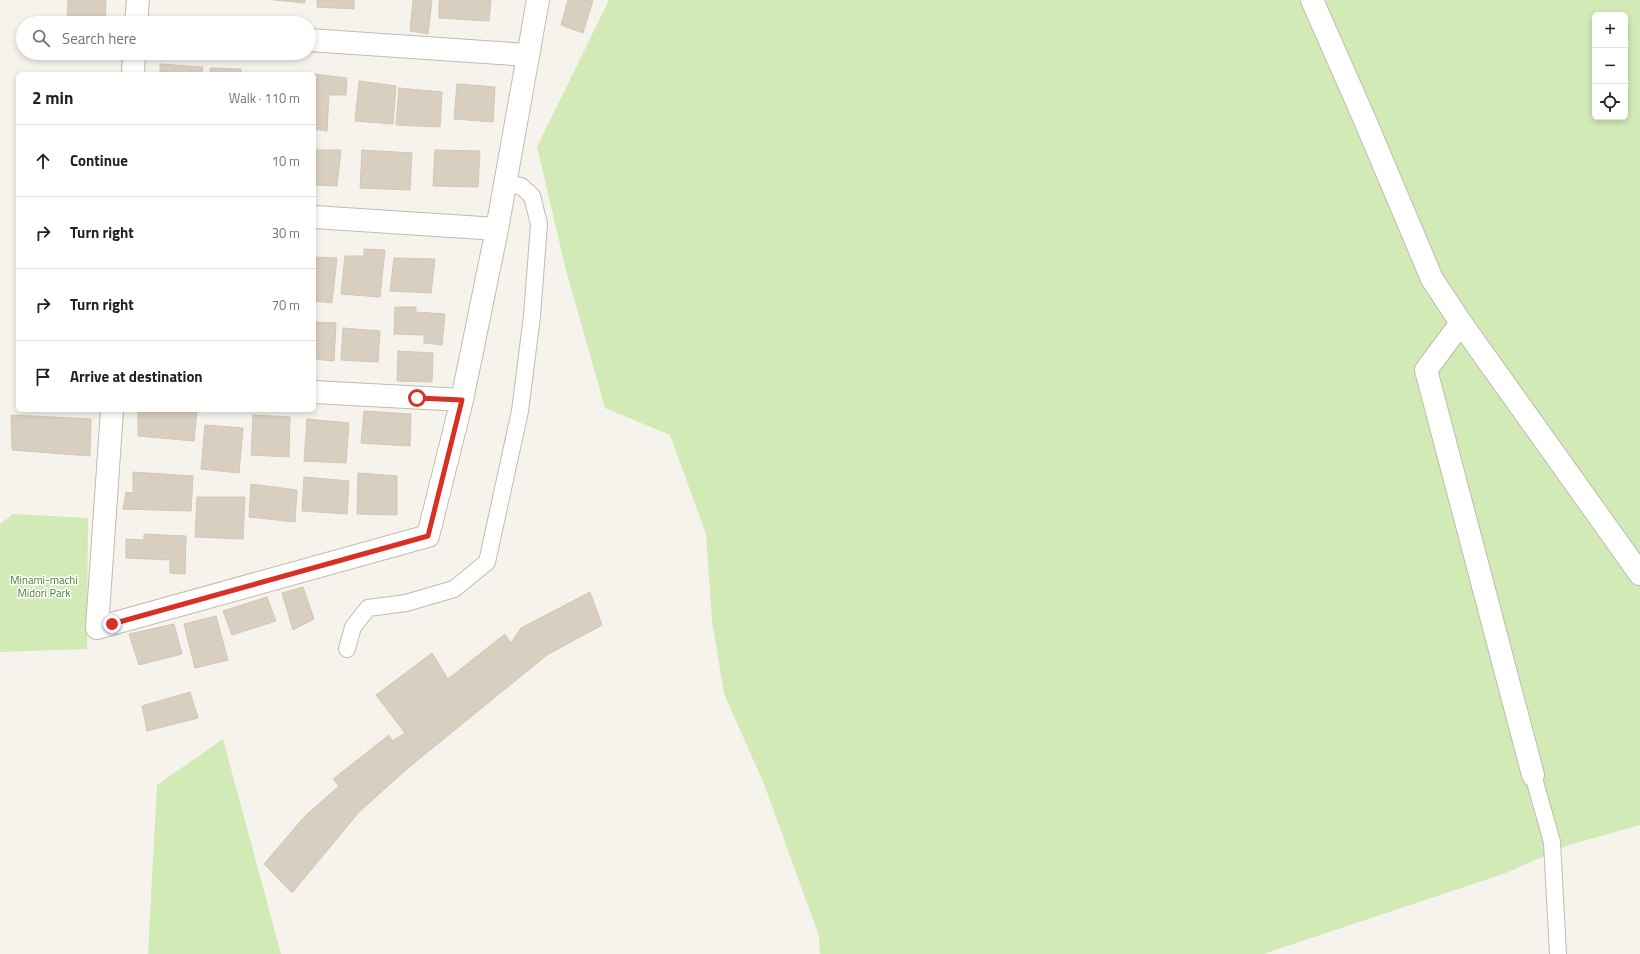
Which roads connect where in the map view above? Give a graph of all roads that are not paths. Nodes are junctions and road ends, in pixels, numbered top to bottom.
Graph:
1 (138, 0) edge
2 (538, 0) edge
3 (1312, 0) edge
4 (137, 16) edge
5 (316, 40) edge
6 (527, 55) junction
7 (134, 60) edge
8 (133, 72) edge
9 (504, 184) junction
10 (316, 217) edge
11 (497, 229) junction
12 (1460, 323) junction
13 (316, 392) edge
14 (462, 400) junction
15 (112, 412) edge
16 (1640, 574) edge
17 (347, 649) dead end
18 (1533, 775) joint
19 (1558, 954) edge

1 - 4 street
2 - 6 street
3 - 12 street
5 - 6 street
6 - 9 street
7 - 8 street
9 - 11 street
9 - 17 lane
10 - 11 street
11 - 14 street
12 - 16 street
12 - 18 street
13 - 14 street
14 - 15 street
18 - 19 lane

